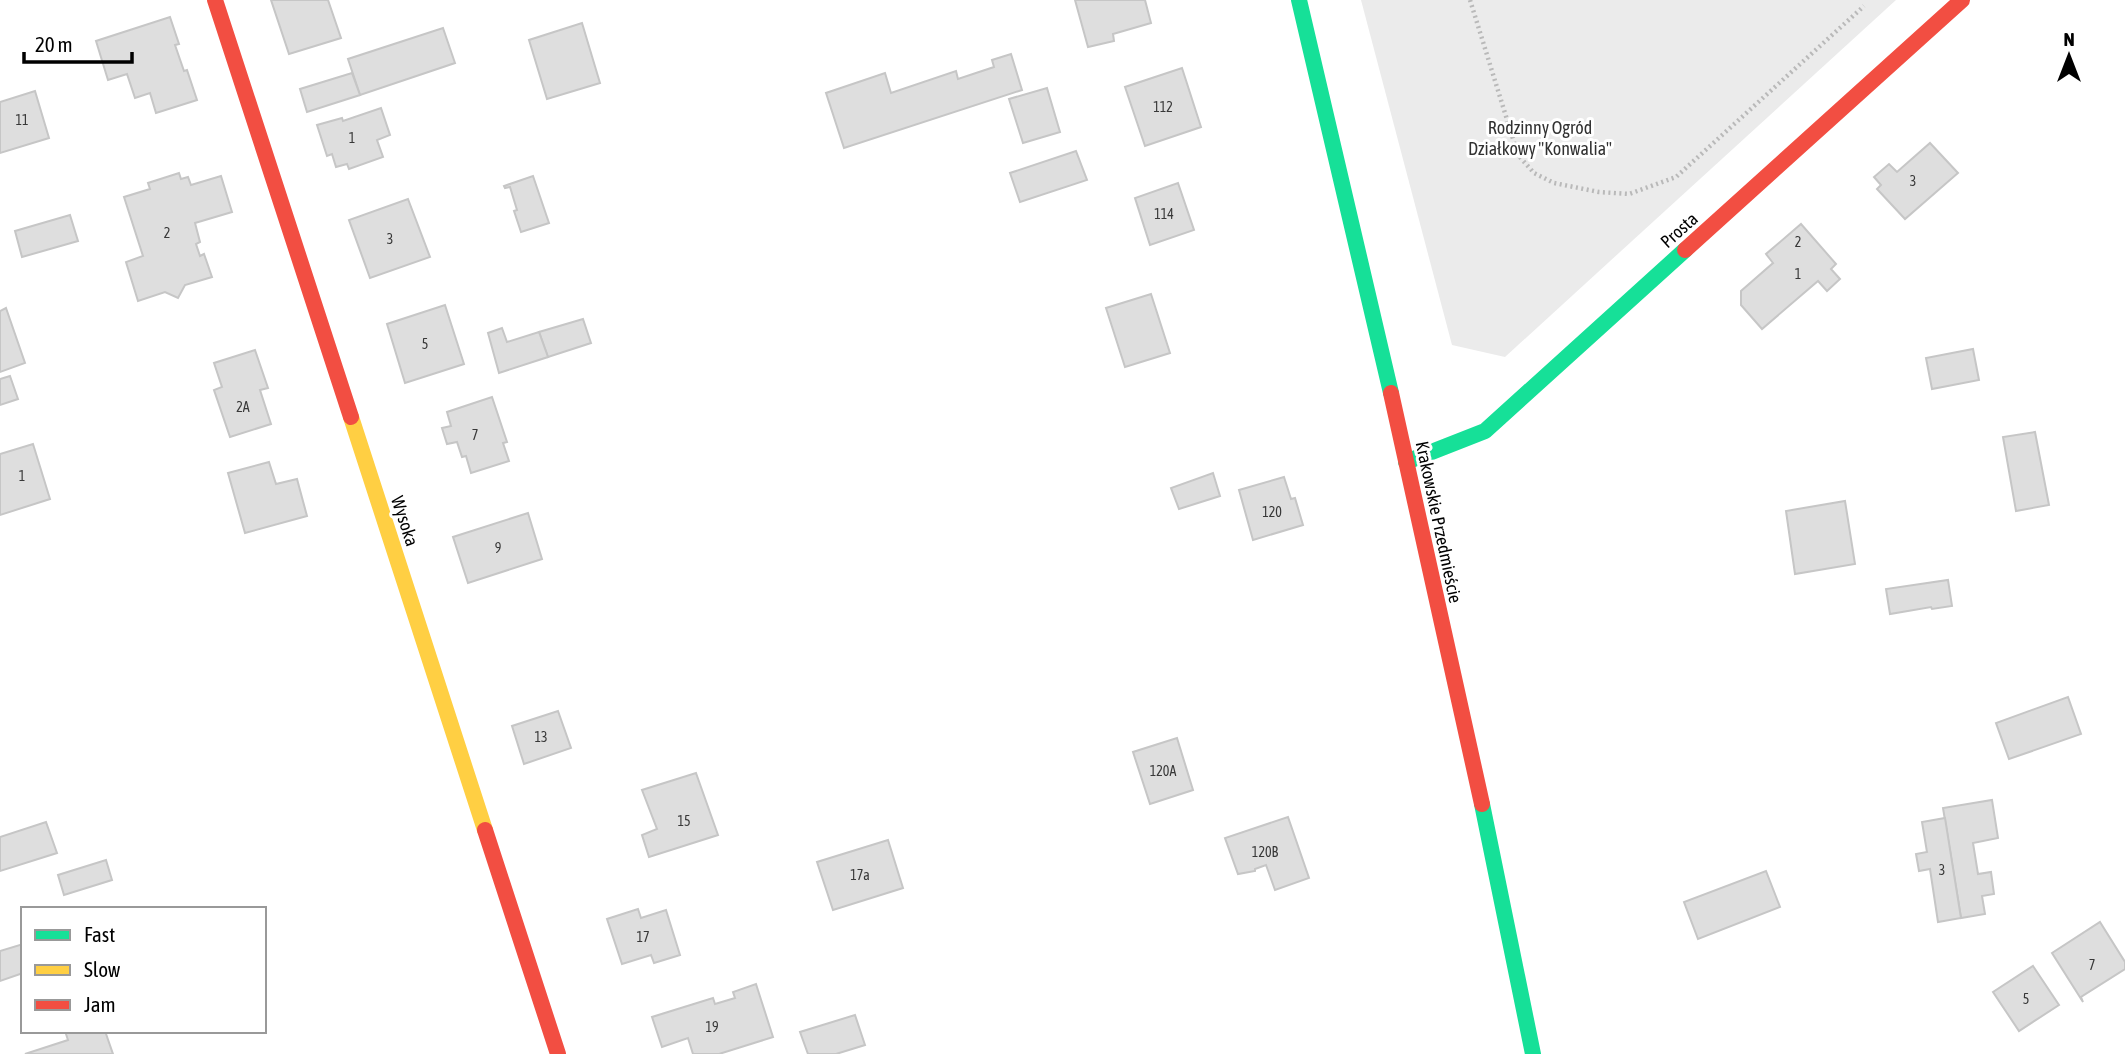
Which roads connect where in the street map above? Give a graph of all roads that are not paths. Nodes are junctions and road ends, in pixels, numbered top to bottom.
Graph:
1 (215, 0) edge
2 (1299, 0) edge
3 (1962, 0) edge
4 (1406, 462) junction
5 (558, 1054) edge
6 (1533, 1054) edge

1 - 5 street, Wysoka
2 - 4 street, Krakowskie Przedmieście
3 - 4 street, Prosta
4 - 6 street, Krakowskie Przedmieście

